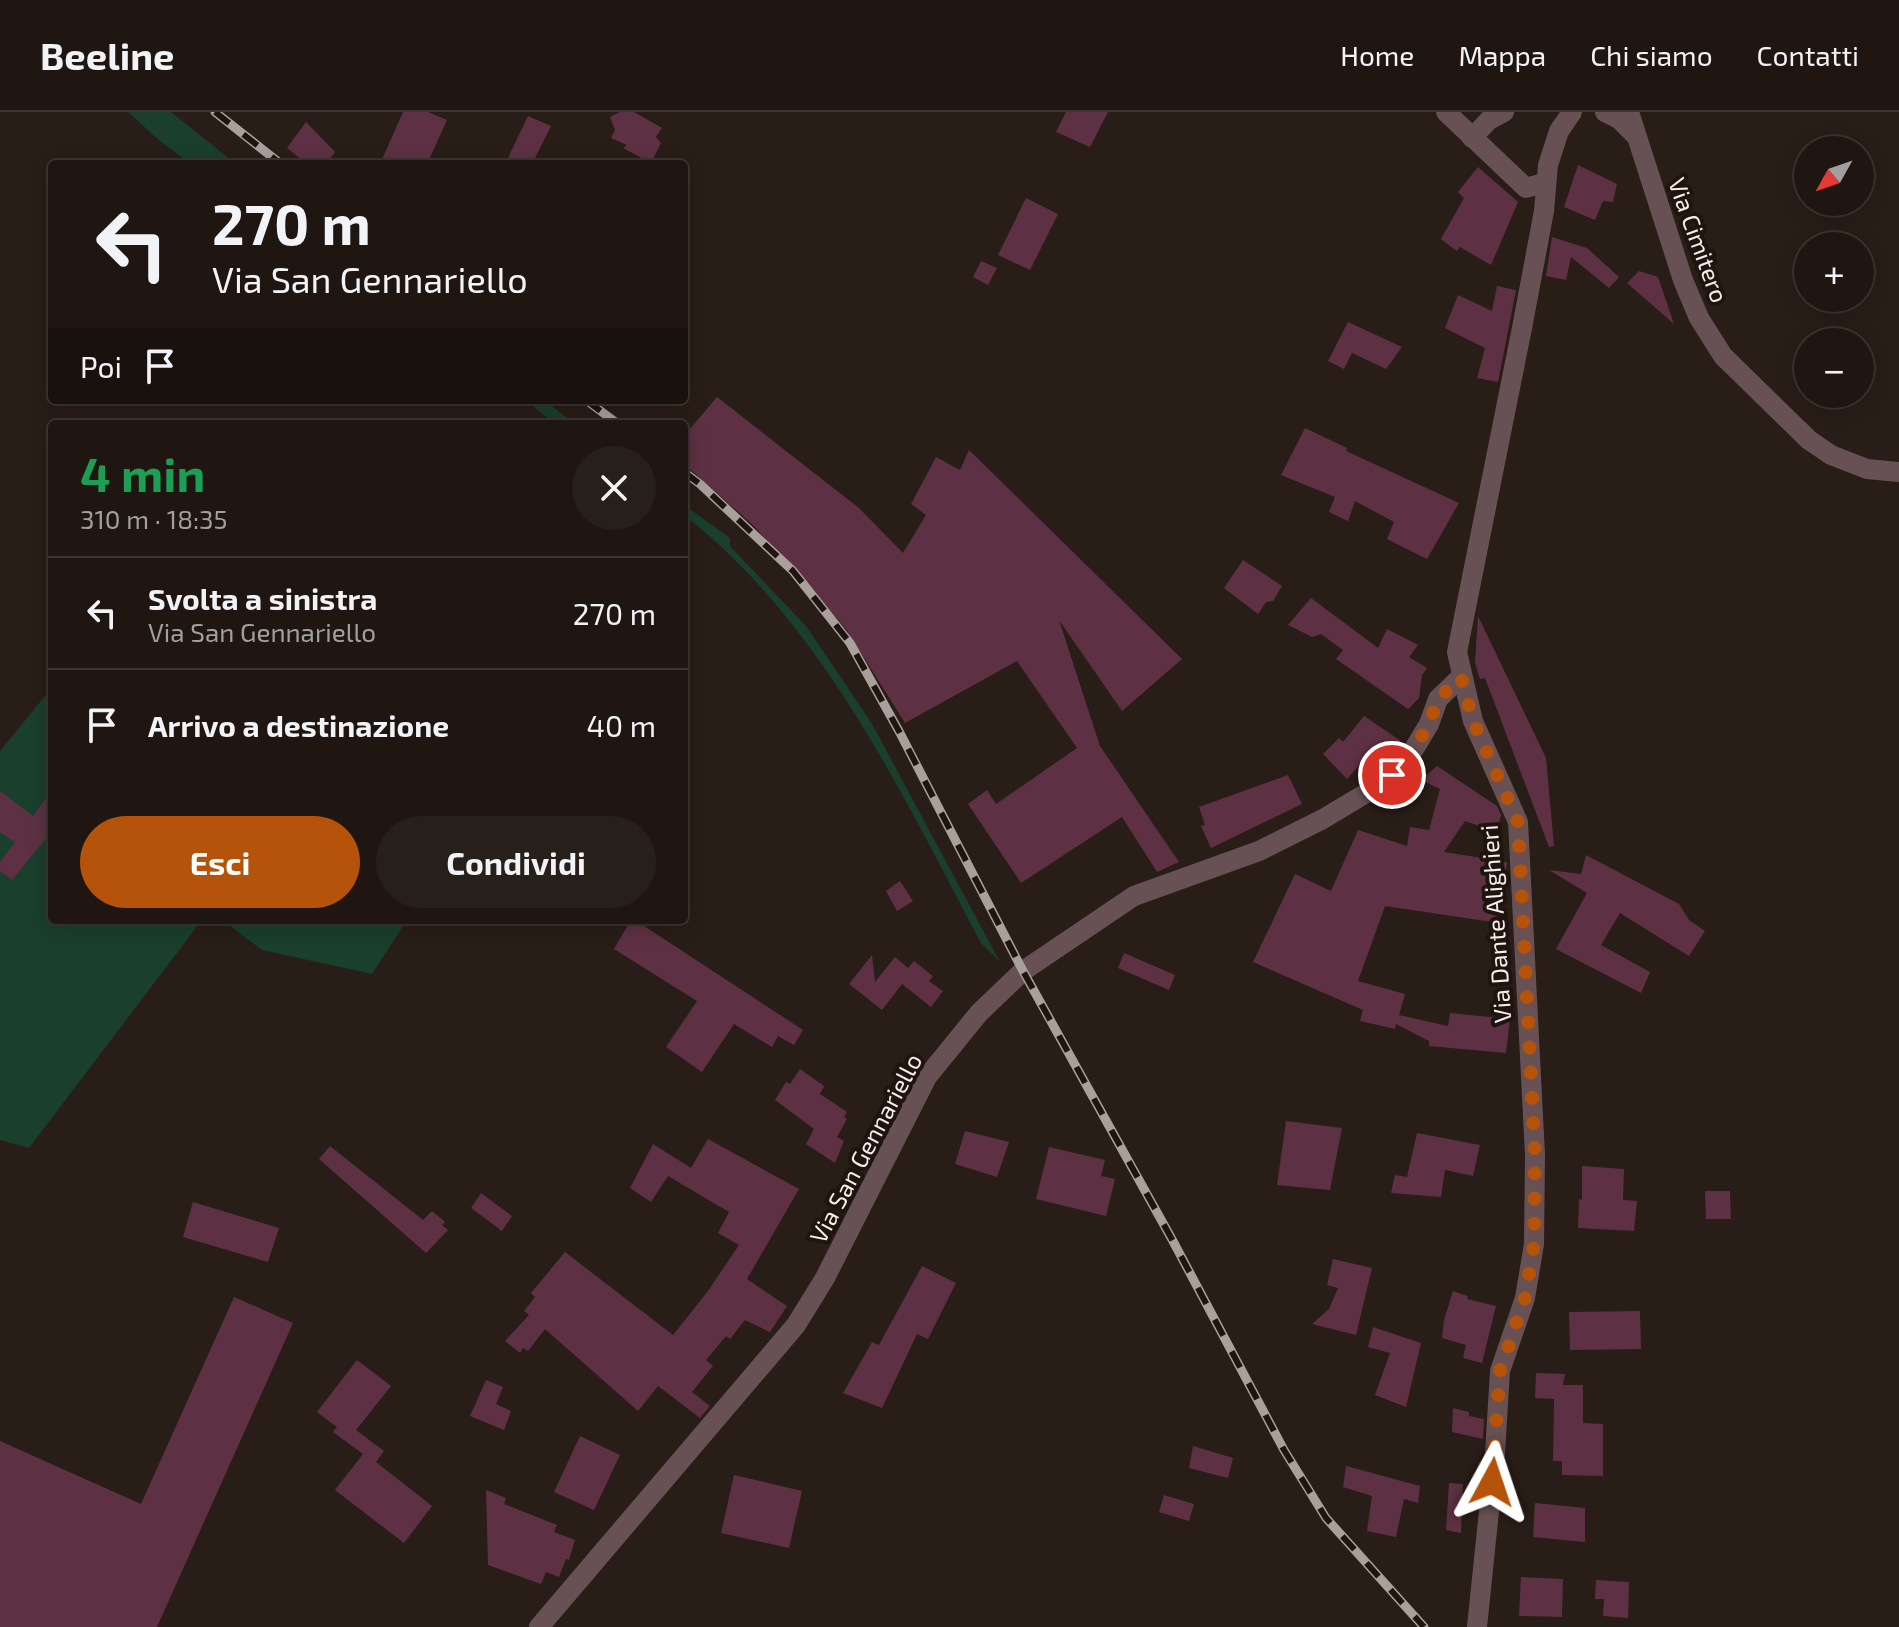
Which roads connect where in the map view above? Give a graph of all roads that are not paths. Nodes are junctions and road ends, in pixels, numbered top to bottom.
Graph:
1 (1446, 112) edge
2 (1504, 112) edge
3 (1572, 112) edge
4 (1605, 112) edge
5 (1629, 112) edge
6 (1636, 136) junction
7 (1472, 138) junction
8 (1546, 182) junction
9 (1526, 188) junction
10 (1540, 230) junction
11 (1899, 472) edge
12 (1461, 677) junction
13 (539, 1627) edge
14 (1477, 1627) edge

1 - 7 street
2 - 7 street
3 - 8 street, Via Dante Alighieri
4 - 6 street
5 - 6 street, Via Cimitero
6 - 11 street, Via Cimitero
7 - 9 street
8 - 9 street
8 - 10 street, Via Dante Alighieri
9 - 10 street, Via Dante Alighieri
10 - 12 street, Via Dante Alighieri
12 - 13 street, Via San Gennariello
12 - 14 street, Via Dante Alighieri

